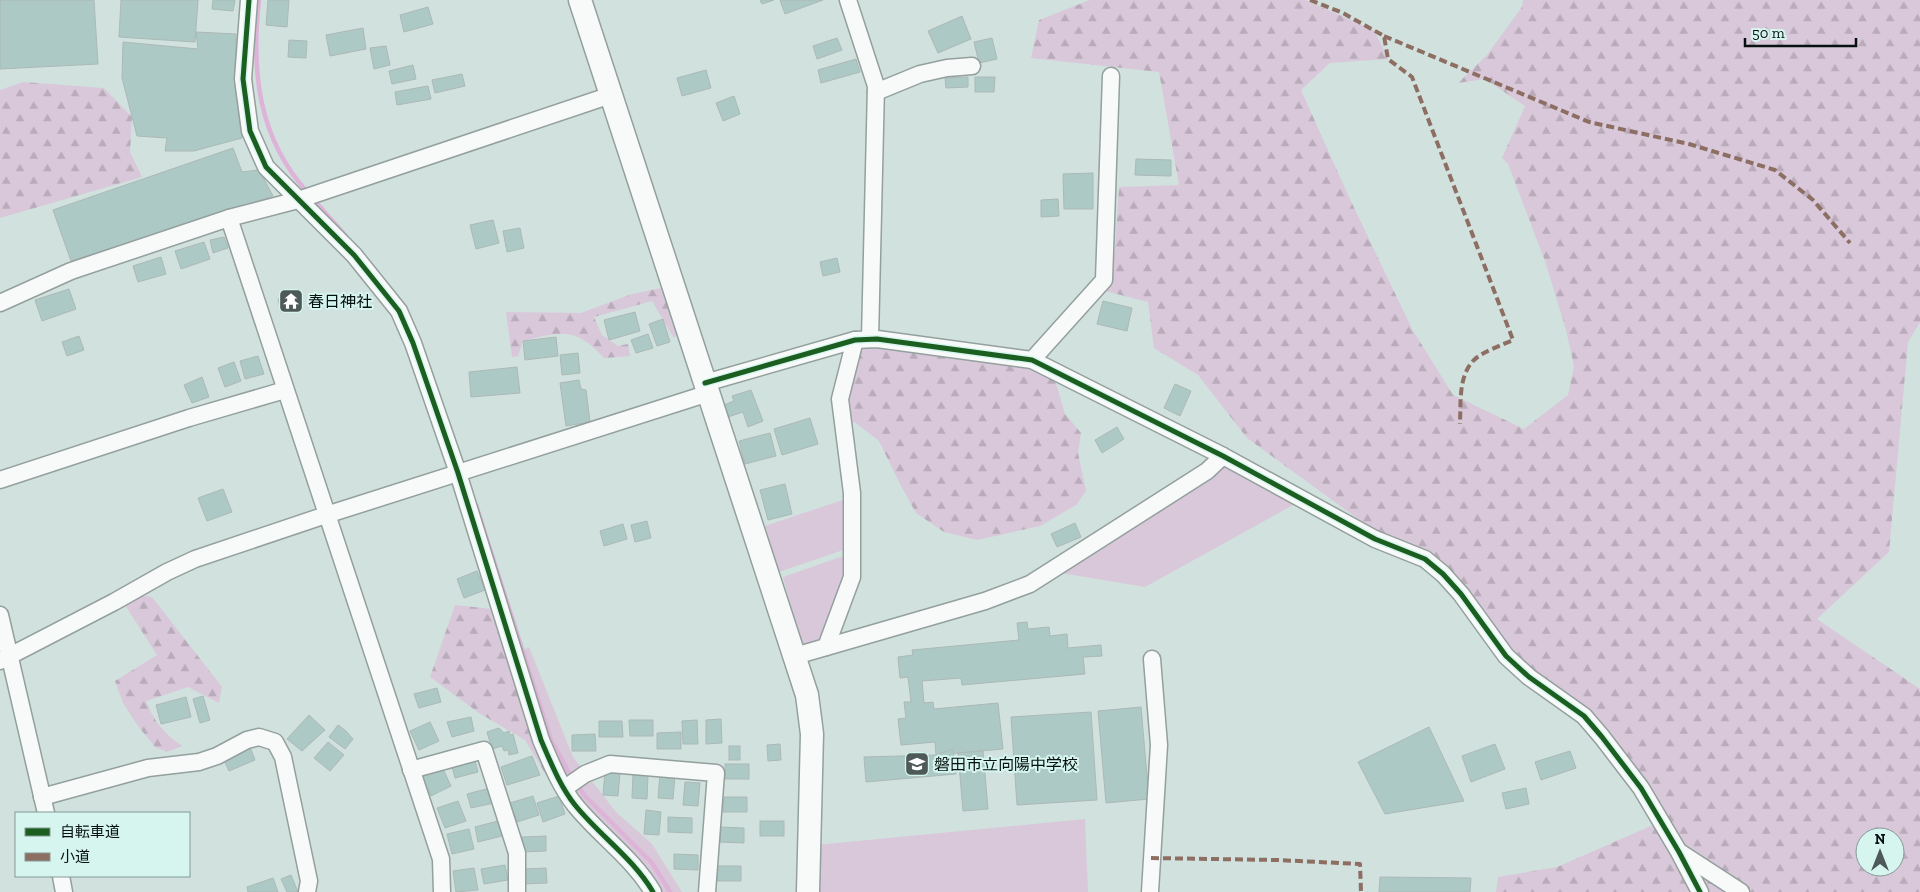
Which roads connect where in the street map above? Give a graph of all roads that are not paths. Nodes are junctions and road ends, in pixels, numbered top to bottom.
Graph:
1 (249, 0) edge
2 (580, 0) edge
3 (848, 0) edge
4 (972, 66) dead end
5 (1111, 76) dead end
6 (876, 92) junction
7 (611, 95) junction
8 (298, 200) junction
9 (229, 218) junction
10 (0, 303) edge
11 (862, 340) junction
12 (1032, 360) junction
13 (707, 388) junction
14 (285, 390) junction
15 (1223, 456) junction
16 (458, 473) junction
17 (0, 480) edge
18 (326, 515) junction
19 (0, 615) edge
20 (826, 647) junction
21 (795, 656) junction
22 (5, 659) edge
23 (1152, 659) dead end
24 (411, 770) junction
25 (565, 788) junction
26 (42, 797) junction
27 (46, 812) edge
28 (1679, 852) junction
29 (61, 877) edge
30 (64, 892) edge
31 (307, 892) edge
32 (442, 892) edge
33 (516, 892) edge
34 (653, 892) edge
35 (708, 892) edge
36 (808, 892) edge
37 (1150, 892) edge
38 (1700, 892) edge
39 (1741, 892) edge

1 - 8 street
2 - 7 street
3 - 6 street
4 - 6 street
5 - 12 street
6 - 11 street
7 - 8 street
7 - 13 street
8 - 9 street
8 - 16 street
9 - 10 street
9 - 14 street
11 - 12 street
11 - 13 street
11 - 20 street
12 - 15 street
13 - 16 street
13 - 21 street
14 - 17 street
14 - 18 street
15 - 20 street
15 - 28 street
16 - 18 street
16 - 25 street
18 - 22 street
18 - 24 street
19 - 22 street
20 - 21 street
21 - 36 street
22 - 26 street
23 - 37 street
24 - 32 street
24 - 33 street
25 - 34 street
25 - 35 street
26 - 27 street
26 - 31 street
28 - 38 street
28 - 39 street
29 - 30 street

